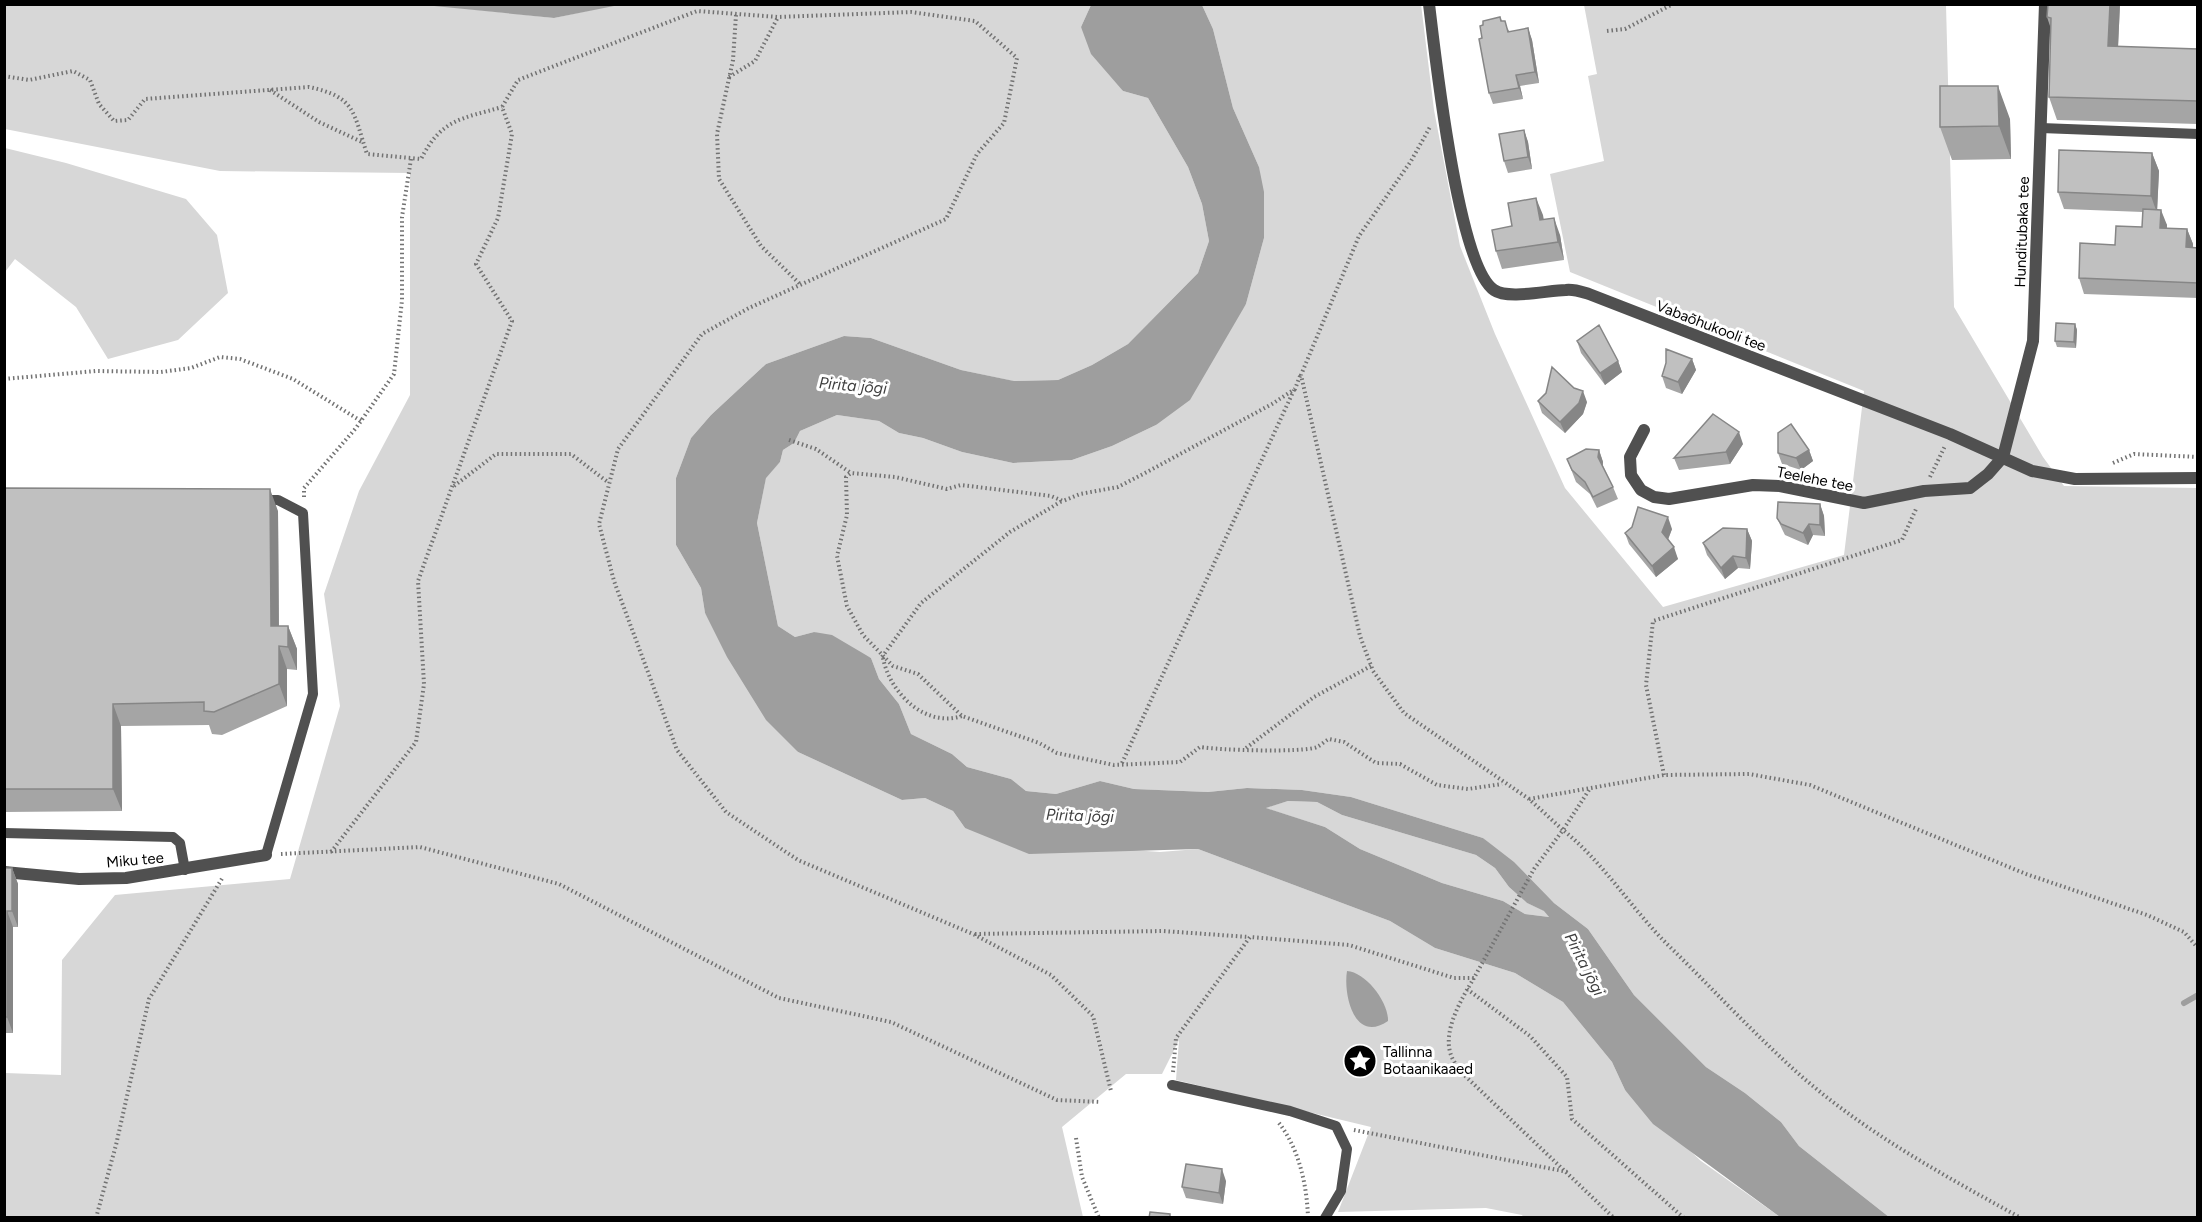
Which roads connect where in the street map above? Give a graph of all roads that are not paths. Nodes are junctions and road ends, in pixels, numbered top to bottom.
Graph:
1 (1429, 4) edge
2 (2045, 4) edge
3 (2041, 128) junction
4 (2198, 134) edge
5 (1644, 430) dead end
6 (2003, 457) junction
7 (2198, 478) edge
8 (242, 500) edge
9 (4, 833) edge
10 (266, 855) joint
11 (185, 870) junction
12 (4, 872) edge
13 (1172, 1084) road end
14 (1325, 1218) edge

1 - 6 street, Vabaõhukooli tee
2 - 3 street, Hunditubaka tee
3 - 4 lane
3 - 6 street, Hunditubaka tee
5 - 6 street, Teelehe tee
6 - 7 street, Vabaõhukooli tee
8 - 10 lane
9 - 11 lane
10 - 11 street, Miku tee
11 - 12 street, Miku tee
13 - 14 lane

